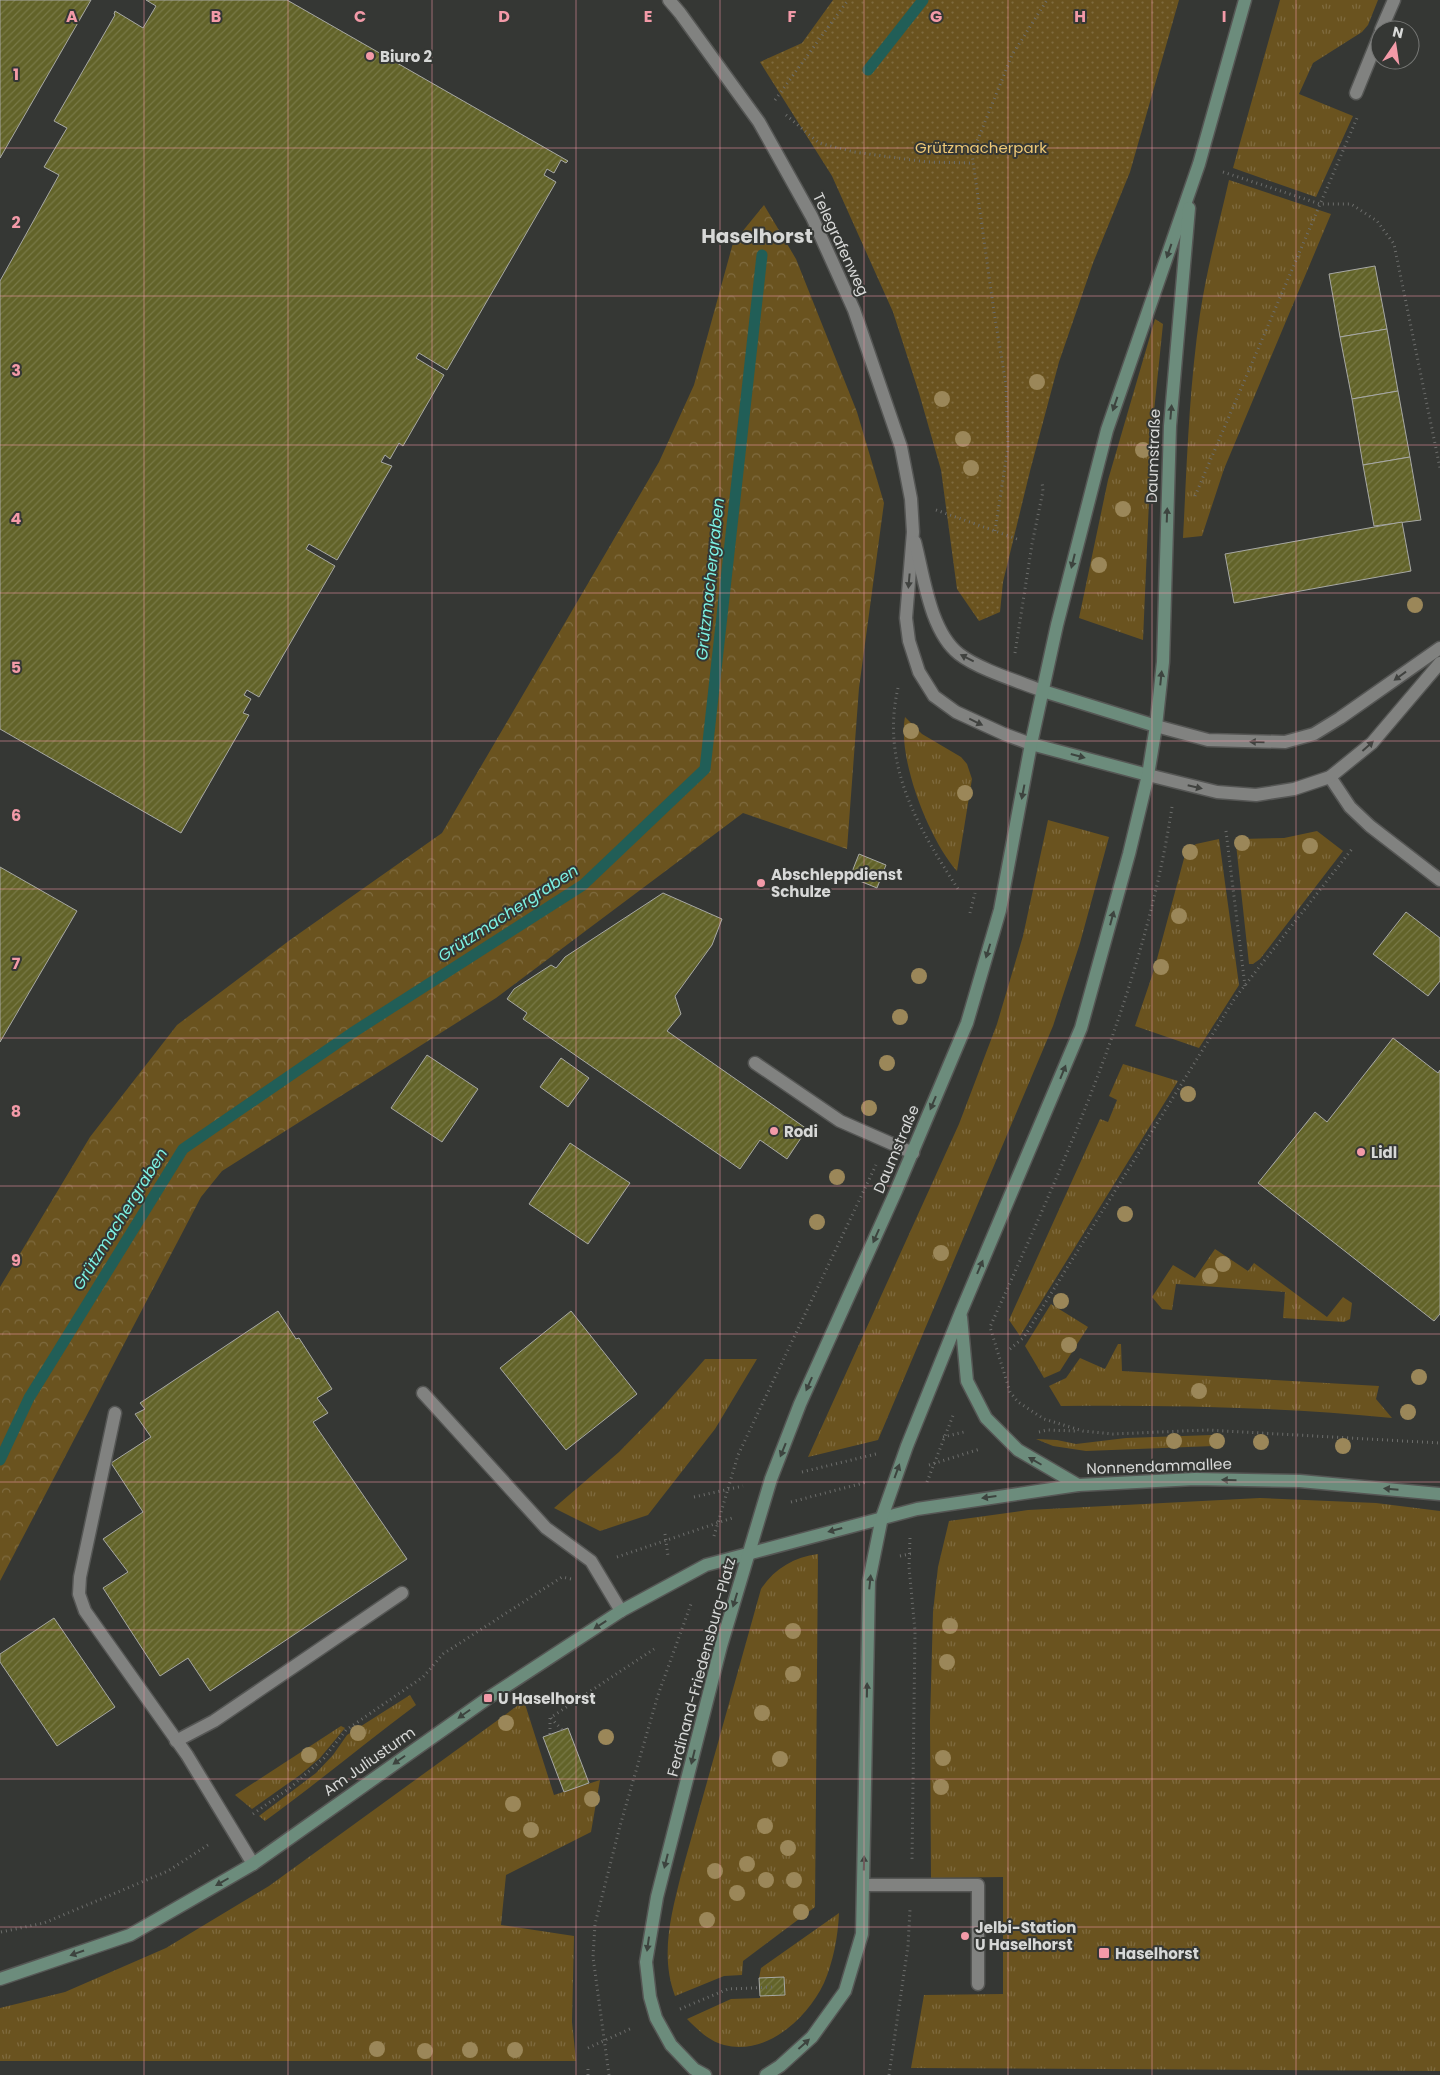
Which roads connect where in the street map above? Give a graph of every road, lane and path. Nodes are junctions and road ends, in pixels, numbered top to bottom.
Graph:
1 (669, 0) edge
2 (848, 0) edge
3 (1047, 0) edge
4 (1245, 0) edge
5 (1394, 0) edge
6 (1386, 20) edge
7 (1370, 59) edge
8 (1356, 93) joint
9 (773, 103) junction
10 (759, 122) junction
11 (973, 163) junction
12 (1199, 164) junction
13 (1190, 188) junction
14 (1320, 204) junction
15 (1440, 468) edge
16 (1042, 482) dead end
17 (1195, 498) dead end
18 (911, 499) junction
19 (995, 531) junction
20 (913, 532) junction
21 (1020, 540) dead end
22 (1024, 594) dead end
23 (909, 641) junction
24 (1440, 648) edge
25 (1440, 663) edge
26 (1043, 691) junction
27 (1156, 726) junction
28 (1031, 744) junction
29 (1148, 775) junction
30 (1330, 776) junction
31 (1226, 831) dead end
32 (1352, 849) dead end
33 (1163, 854) dead end
34 (1440, 880) edge
35 (960, 892) dead end
36 (1245, 986) junction
37 (755, 1063) dead end
38 (913, 1152) junction
39 (961, 1312) junction
40 (1010, 1349) dead end
41 (967, 1381) junction
42 (423, 1393) dead end
43 (115, 1413) dead end
44 (1083, 1431) junction
45 (964, 1432) dead end
46 (948, 1436) dead end
47 (1008, 1440) junction
48 (1440, 1443) edge
49 (872, 1455) dead end
50 (934, 1464) junction
51 (800, 1473) dead end
52 (896, 1474) junction
53 (1078, 1485) junction
54 (720, 1491) dead end
55 (1440, 1494) edge
56 (694, 1497) dead end
57 (917, 1509) junction
58 (761, 1510) junction
59 (882, 1517) junction
60 (749, 1553) junction
61 (597, 1570) junction
62 (402, 1593) dead end
63 (694, 1596) dead end
64 (621, 1611) junction
65 (654, 1649) dead end
66 (423, 1677) dead end
67 (550, 1718) junction
68 (562, 1730) dead end
69 (550, 1734) dead end
70 (176, 1741) junction
71 (253, 1864) junction
72 (864, 1885) junction
73 (911, 1885) junction
74 (0, 1979) edge
75 (978, 1984) dead end
76 (772, 1987) dead end
77 (681, 2008) dead end
78 (631, 2028) dead end
79 (606, 2039) junction
80 (588, 2048) dead end
81 (588, 2065) dead end
82 (588, 2075) edge
83 (609, 2075) edge
84 (705, 2075) edge
85 (766, 2075) edge
86 (889, 2075) edge

1 - 10 street, Telegrafenweg
2 - 9 path
3 - 11 path
4 - 12 main road, Daumstraße
5 - 6 street
7 - 8 street
8 - 14 path
9 - 10 path
9 - 11 path
10 - 18 street, Telegrafenweg
11 - 19 path
12 - 13 main road, Daumstraße
12 - 14 path
13 -> 26 main road, Daumstraße
27 -> 13 main road, Daumstraße
14 - 15 path
14 - 17 path
16 - 22 path
18 - 19 path
18 - 20 street, Telegrafenweg
19 - 21 path
20 -> 23 street, Telegrafenweg
26 -> 20 street, Telegrafenweg
23 -> 28 street, Telegrafenweg
23 - 35 path
24 -> 27 street
30 -> 25 street
26 - 27 main road
26 - 28 main road, Daumstraße
27 - 29 main road, Daumstraße
28 -> 29 main road
28 -> 38 main road, Daumstraße
29 -> 30 street
39 -> 29 main road, Daumstraße
30 - 34 street
31 - 36 path
32 - 36 path
33 - 44 path
36 - 40 path
37 - 38 street
38 -> 58 main road, Daumstraße
39 - 41 main road
52 -> 39 main road, Daumstraße
41 - 47 main road
41 - 50 path
42 - 61 street
43 - 70 street
44 - 47 path
44 - 48 path
45 - 46 path
47 - 50 path
53 -> 47 main road
49 - 51 path
50 - 52 path
50 - 57 path
52 - 58 path
52 - 59 main road, Daumstraße
55 -> 53 main road, Nonnendammallee
53 -> 57 main road, Nonnendammallee
54 - 56 path
57 - 59 main road, Nonnendammallee
57 - 73 path
58 - 60 main road, Daumstraße
58 - 61 path
59 -> 60 main road, Ferdinand-Friedensburg-Platz
72 -> 59 main road
60 - 64 main road, Am Juliusturm
60 -> 84 main road, Ferdinand-Friedensburg-Platz
61 - 64 street
61 - 66 path
62 - 70 street
63 - 79 path
64 -> 71 main road, Am Juliusturm
65 - 67 path
67 - 68 path
67 - 69 path
70 - 71 street
71 -> 74 main road, Am Juliusturm
72 - 73 street
85 -> 72 main road
73 - 75 street
73 - 86 path
76 - 77 path
78 - 79 path
79 - 80 path
79 - 83 path
81 - 82 path

